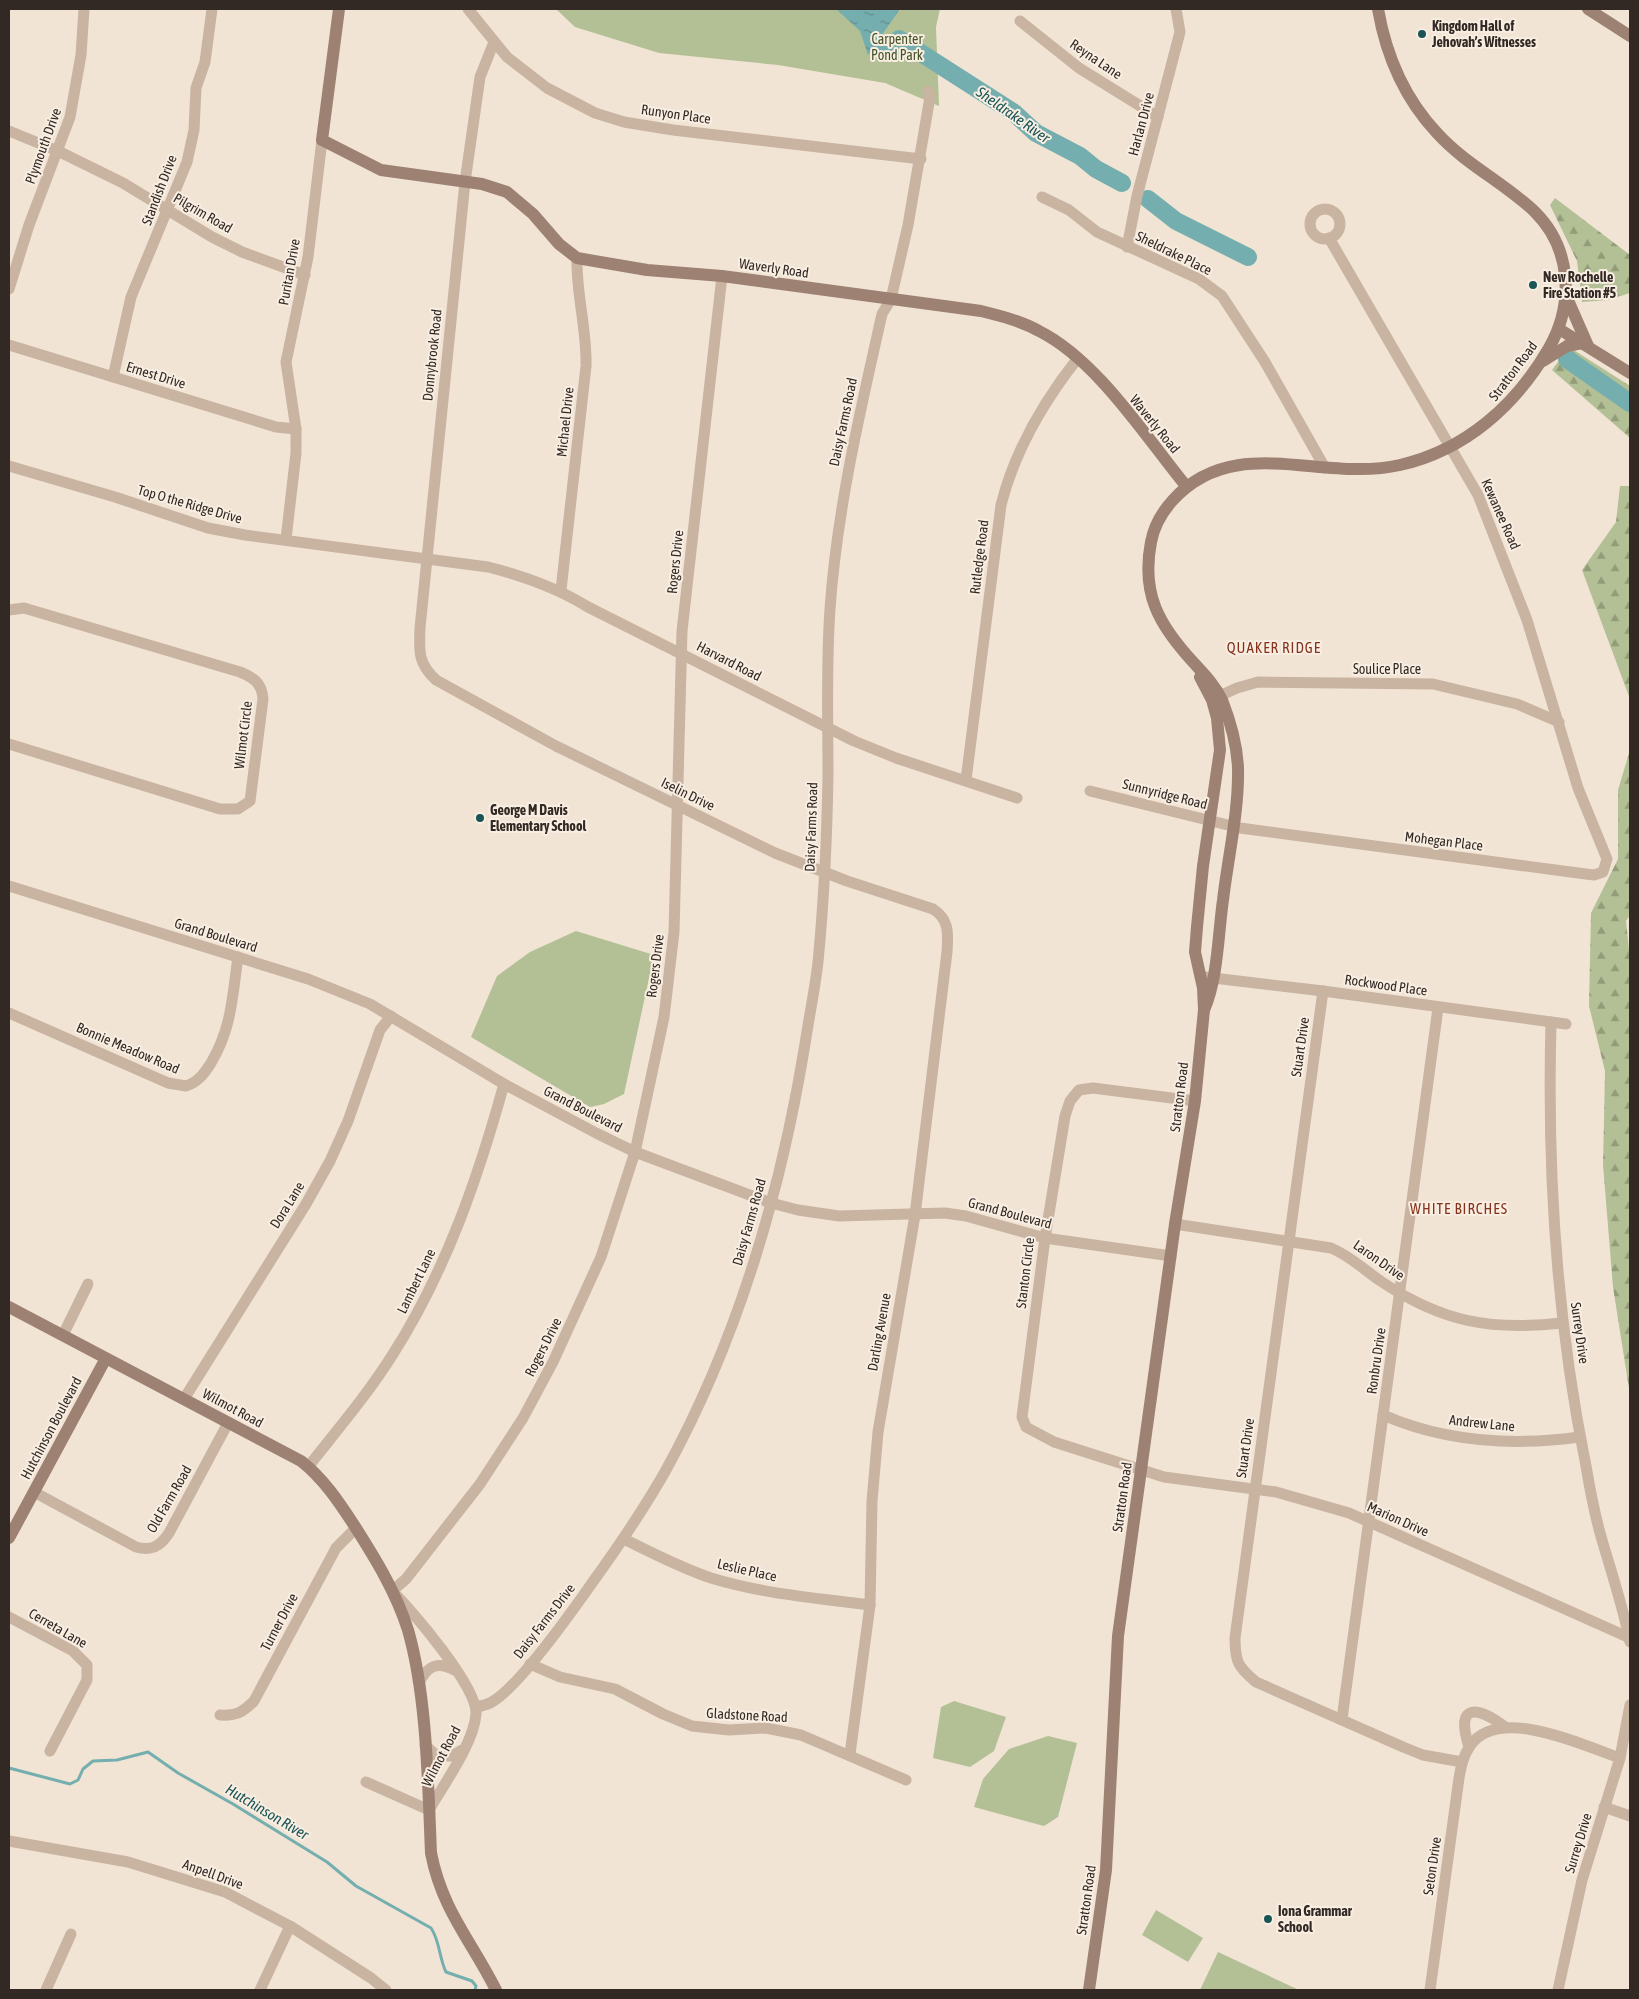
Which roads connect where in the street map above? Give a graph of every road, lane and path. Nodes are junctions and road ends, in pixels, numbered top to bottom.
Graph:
1 (84, 9) edge
2 (212, 9) edge
3 (339, 9) edge
4 (468, 9) edge
5 (1176, 9) edge
6 (1378, 9) edge
7 (1588, 9) edge
8 (1020, 21) dead end
9 (1630, 36) edge
10 (494, 42) junction
11 (928, 90) dead end
12 (1158, 117) junction
13 (9, 131) edge
14 (322, 140) junction
15 (58, 151) junction
16 (921, 159) junction
17 (466, 182) junction
18 (1042, 197) dead end
19 (168, 211) junction
20 (1329, 238) dead end
21 (1127, 247) junction
22 (577, 258) junction
23 (305, 275) junction
24 (722, 276) junction
25 (9, 289) edge
26 (1566, 296) junction
27 (891, 299) junction
28 (1559, 329) junction
29 (9, 346) edge
30 (1585, 346) junction
31 (1078, 358) junction
32 (1540, 362) junction
33 (1630, 373) edge
34 (113, 377) junction
35 (296, 429) junction
36 (1450, 446) junction
37 (9, 466) edge
38 (1325, 468) junction
39 (1186, 486) junction
40 (286, 540) junction
41 (426, 558) junction
42 (561, 590) junction
43 (9, 610) edge
44 (682, 655) junction
45 (429, 673) joint
46 (1216, 698) junction
47 (1559, 722) junction
48 (826, 727) junction
49 (9, 744) edge
50 (966, 780) junction
51 (1090, 791) dead end
52 (1018, 798) dead end
53 (678, 806) junction
54 (1210, 820) junction
55 (1232, 826) junction
56 (1594, 826) joint
57 (825, 872) junction
58 (9, 886) edge
59 (944, 918) joint
60 (238, 957) junction
61 (1206, 977) junction
62 (1323, 991) junction
63 (1438, 1008) junction
64 (9, 1013) edge
65 (391, 1016) junction
66 (1551, 1022) junction
67 (1566, 1024) dead end
68 (504, 1084) junction
69 (1195, 1101) junction
70 (635, 1152) junction
71 (771, 1203) junction
72 (915, 1215) junction
73 (1176, 1224) junction
74 (1045, 1238) junction
75 (1288, 1240) junction
76 (1171, 1256) junction
77 (88, 1284) dead end
78 (1401, 1293) junction
79 (9, 1308) edge
80 (1562, 1323) junction
81 (63, 1335) junction
82 (106, 1360) junction
83 (184, 1399) junction
84 (1383, 1416) junction
85 (228, 1423) junction
86 (1580, 1437) junction
87 (308, 1467) junction
88 (1141, 1471) junction
89 (1255, 1489) junction
90 (34, 1492) junction
91 (1370, 1522) junction
92 (356, 1528) junction
93 (9, 1538) edge
94 (624, 1538) junction
95 (392, 1591) junction
96 (870, 1605) junction
97 (9, 1617) edge
98 (1630, 1639) edge
99 (530, 1664) junction
100 (456, 1671) junction
101 (419, 1683) junction
102 (1630, 1705) edge
103 (476, 1707) junction
104 (220, 1715) dead end
105 (1342, 1719) junction
106 (1505, 1727) junction
107 (424, 1745) junction
108 (1469, 1747) junction
109 (462, 1750) junction
110 (50, 1751) dead end
111 (850, 1754) junction
112 (1620, 1758) junction
113 (1462, 1762) junction
114 (906, 1780) dead end
115 (366, 1782) dead end
116 (1604, 1808) junction
117 (429, 1810) junction
118 (1630, 1816) edge
119 (9, 1841) edge
120 (290, 1926) junction
121 (71, 1934) dead end
122 (46, 1990) edge
123 (260, 1990) edge
124 (386, 1990) edge
125 (496, 1990) edge
126 (1089, 1990) edge
127 (1430, 1990) edge
128 (1558, 1990) edge

1 - 15 street, Plymouth Drive
2 - 19 street, Standish Drive
3 - 14 street, Puritan Drive
4 - 10 street, Runyon Place
5 - 12 street, Harlan Drive
6 - 26 street, Stratton Road
7 - 9 street
8 - 12 street, Reyna Lane
10 - 16 street, Runyon Place
10 - 17 street, Donnybrook Road
11 - 16 street, Daisy Farms Road
12 - 21 street, Harlan Drive
13 - 15 street, Pilgrim Road
14 - 17 street, Waverly Road
14 - 23 street, Puritan Drive
15 - 19 street, Pilgrim Road
15 - 25 street, Plymouth Drive
16 - 27 street, Daisy Farms Road
17 - 22 street, Waverly Road
17 - 41 street, Donnybrook Road
18 - 21 street, Sheldrake Place
19 - 23 street, Pilgrim Road
19 - 34 street, Standish Drive
20 - 36 street, Kewanee Road
21 - 38 street, Sheldrake Place
22 - 24 street, Waverly Road
22 - 42 street, Michael Drive
23 - 35 street, Puritan Drive
24 - 27 street, Waverly Road
24 - 44 street, Rogers Drive
26 - 28 street, Stratton Road
26 - 30 street
27 - 31 street, Waverly Road
27 - 48 street, Daisy Farms Road
28 - 30 street
28 - 32 street, Stratton Road
29 - 34 street, Ernest Drive
30 - 32 street
30 - 33 street
31 - 39 street, Waverly Road
31 - 50 street, Rutledge Road
32 - 36 street, Stratton Road
34 - 35 street, Ernest Drive
35 - 40 street, Puritan Drive
36 - 38 street, Stratton Road
36 - 47 street, Kewanee Road
37 - 40 street, Top O the Ridge Drive
38 - 39 street, Stratton Road
39 - 46 street, Stratton Road
40 - 41 street, Top O the Ridge Drive
41 - 42 street, Harvard Road
41 - 45 street, Donnybrook Road
42 - 44 street, Harvard Road
43 - 49 street, Wilmot Circle
44 - 48 street, Harvard Road
44 - 53 street, Rogers Drive
45 - 53 street, Iselin Drive
46 - 47 street, Soulice Place
46 - 54 street, Stratton Road
46 - 55 street, Stratton Road
47 - 56 street, Kewanee Road
48 - 50 street, Harvard Road
48 - 57 street, Daisy Farms Road
50 - 52 street, Harvard Road
51 - 54 street, Sunnyridge Road
53 - 57 street, Iselin Drive
53 - 70 street, Rogers Drive
54 - 55 street, Sunnyridge Road
54 - 61 street, Stratton Road
55 - 56 street, Mohegan Place
55 - 61 street, Stratton Road
57 - 59 street, Iselin Drive
57 - 71 street, Daisy Farms Road
58 - 60 street, Grand Boulevard
59 - 72 street, Darling Avenue
60 - 64 street, Bonnie Meadow Road
60 - 65 street, Grand Boulevard
61 - 62 street, Rockwood Place
61 - 69 street, Stratton Road
62 - 63 street, Rockwood Place
62 - 75 street, Stuart Drive
63 - 66 street, Rockwood Place
63 - 78 street, Ronbru Drive
65 - 68 street, Grand Boulevard
65 - 83 street, Dora Lane
66 - 67 street, Rockwood Place
66 - 80 street, Surrey Drive
68 - 70 street, Grand Boulevard
68 - 87 street, Lambert Lane
69 - 73 street, Stratton Road
69 - 74 street, Stanton Circle
70 - 71 street, Grand Boulevard
70 - 95 street, Rogers Drive
71 - 72 street, Grand Boulevard
71 - 94 street, Daisy Farms Road
72 - 74 street, Grand Boulevard
72 - 96 street, Darling Avenue
73 - 75 street, Laron Drive
73 - 76 street, Stratton Road
74 - 76 street, Grand Boulevard
74 - 88 street, Stanton Circle
75 - 78 street, Laron Drive
75 - 89 street, Stuart Drive
76 - 88 street, Stratton Road
77 - 81 street
78 - 80 street, Laron Drive
78 - 84 street, Ronbru Drive
79 - 81 street, Wilmot Road
80 - 86 street, Surrey Drive
81 - 82 street, Wilmot Road
82 - 83 street, Wilmot Road
82 - 90 street, Hutchinson Boulevard
83 - 85 street, Wilmot Road
84 - 86 street, Andrew Lane
84 - 91 street, Ronbru Drive
85 - 87 street, Wilmot Road
85 - 90 street, Old Farm Road
86 - 98 street, Surrey Drive
87 - 92 street, Wilmot Road
88 - 89 street, Marion Drive
88 - 126 street, Stratton Road
89 - 91 street, Marion Drive
89 - 105 street, Stuart Drive
90 - 93 street, Hutchinson Boulevard
91 - 98 street, Marion Drive
91 - 105 street, Ronbru Drive
92 - 95 street, Wilmot Road
92 - 104 street, Turner Drive
94 - 96 street, Leslie Place
94 - 99 street, Daisy Farms Drive
95 - 100 street, Wilmot Road
95 - 101 street, Wilmot Road
96 - 111 street, Darling Avenue
97 - 110 street, Cerreta Lane
99 - 103 street, Daisy Farms Drive
99 - 111 street, Gladstone Road
100 - 101 street
100 - 103 street, Wilmot Road
101 - 107 street, Wilmot Road
102 - 112 street, Surrey Drive
103 - 109 street, Wilmot Road
105 - 113 street, Stuart Drive
106 - 108 street
106 - 108 street
106 - 112 street
107 - 109 street
107 - 117 street, Wilmot Road
108 - 113 street, Seton Drive
109 - 117 street, Wilmot Road
111 - 114 street, Gladstone Road
112 - 116 street, Surrey Drive
113 - 127 street, Seton Drive
115 - 117 street
116 - 118 street
116 - 128 street, Surrey Drive
117 - 125 street, Wilmot Road
119 - 120 street, Anpell Drive
120 - 123 street
120 - 124 street, Anpell Drive
121 - 122 street

